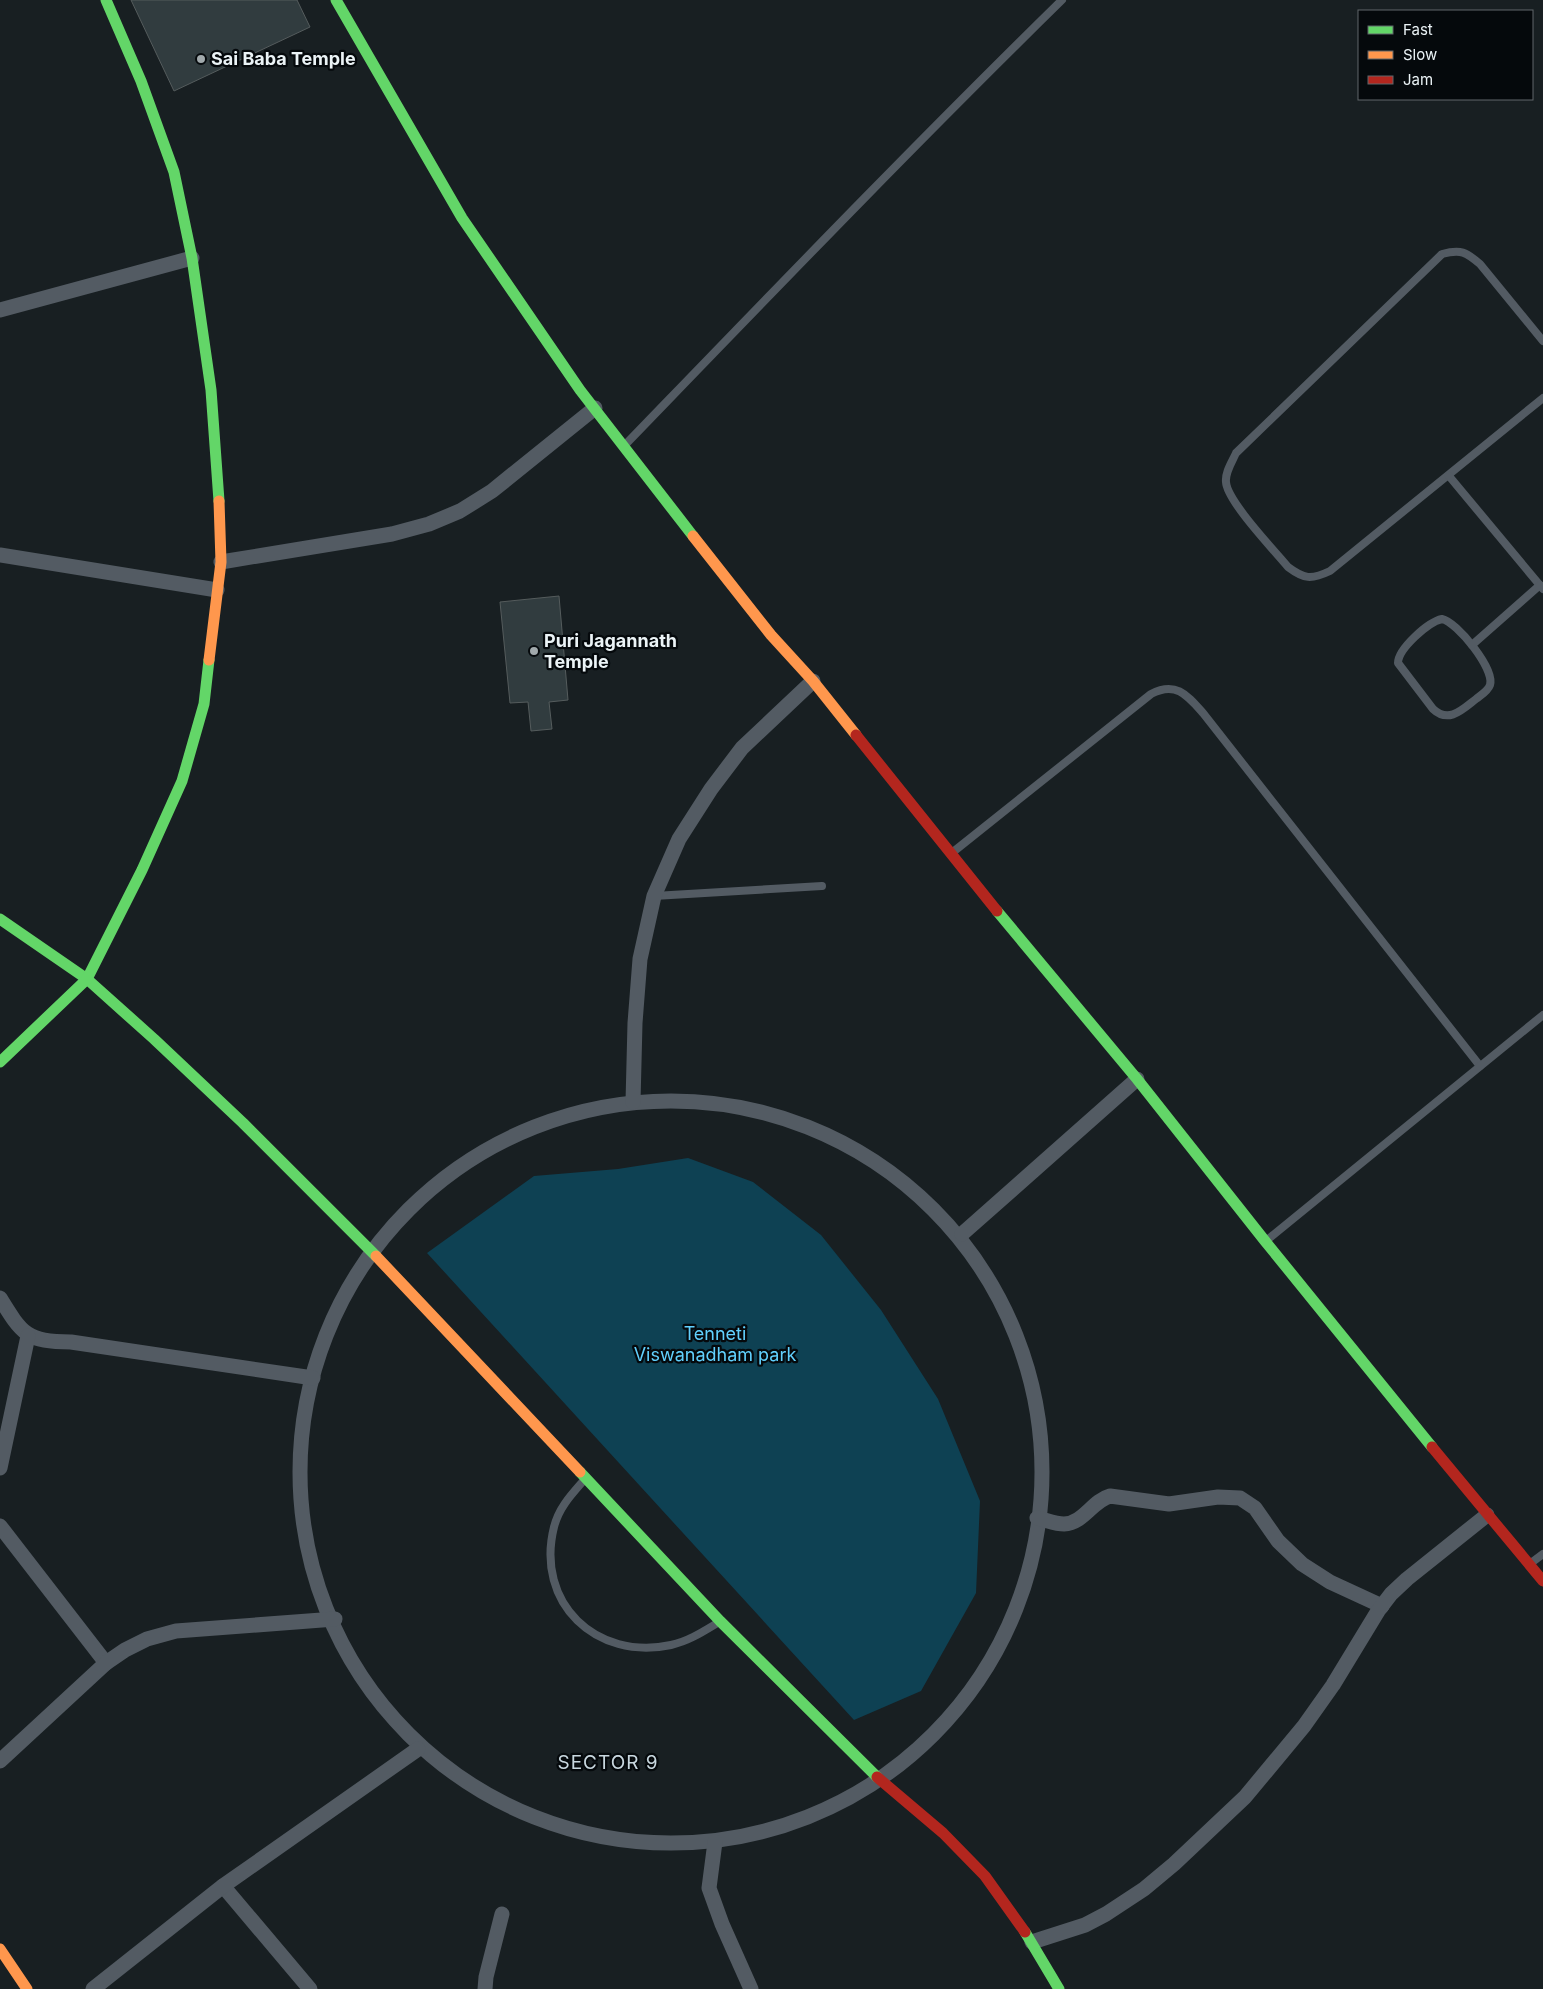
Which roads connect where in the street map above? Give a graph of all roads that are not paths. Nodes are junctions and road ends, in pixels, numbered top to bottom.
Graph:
1 (106, 0) edge
2 (336, 0) edge
3 (1062, 0) edge
4 (192, 258) junction
5 (0, 310) edge
6 (1543, 341) edge
7 (1543, 398) edge
8 (594, 408) junction
9 (623, 448) junction
10 (1449, 476) junction
11 (0, 555) edge
12 (221, 562) junction
13 (1542, 587) edge
14 (218, 590) junction
15 (1472, 645) junction
16 (813, 681) junction
17 (950, 854) junction
18 (822, 886) dead end
19 (654, 896) junction
20 (0, 918) edge
21 (87, 979) junction
22 (1543, 1015) edge
23 (0, 1062) edge
24 (1480, 1066) junction
25 (1137, 1079) junction
26 (633, 1102) junction
27 (962, 1234) junction
28 (1265, 1241) junction
29 (373, 1253) junction
30 (0, 1298) edge
31 (28, 1336) junction
32 (313, 1378) junction
33 (0, 1468) edge
34 (585, 1479) junction
35 (1487, 1516) junction
36 (1037, 1518) junction
37 (0, 1526) edge
38 (1543, 1554) edge
39 (1529, 1564) junction
40 (1543, 1581) edge
41 (1382, 1606) junction
42 (335, 1618) junction
43 (720, 1621) junction
44 (106, 1663) junction
45 (418, 1749) junction
46 (0, 1760) edge
47 (880, 1780) junction
48 (715, 1842) junction
49 (223, 1886) junction
50 (502, 1914) dead end
51 (1032, 1942) junction
52 (0, 1949) edge
53 (27, 1989) edge
54 (93, 1989) edge
55 (310, 1989) edge
56 (485, 1989) edge
57 (752, 1989) edge
58 (1059, 1989) edge

1 - 4 street
2 - 8 street
3 - 9 lane
4 - 5 street
4 - 12 street
6 - 10 lane
7 - 10 lane
8 - 9 street
8 - 12 street
9 - 16 street
10 - 13 lane
11 - 14 street
12 - 14 street
13 - 15 lane
14 - 21 street
15 - 15 lane
16 - 17 street
16 - 19 street
17 - 24 lane
17 - 25 street
18 - 19 lane
19 - 26 street
20 - 21 street
21 - 23 street
21 - 29 street
22 - 24 lane
24 - 28 lane
25 - 27 street
25 - 28 street
26 - 27 street
26 - 29 street
27 - 36 street
28 - 35 street
29 - 32 street
29 - 34 street
30 - 31 street
31 - 32 street
31 - 33 street
32 - 42 street
34 - 43 street
34 - 43 lane
35 - 39 street
35 - 41 street
36 - 41 street
36 - 47 street
37 - 44 street
38 - 39 lane
39 - 40 street
41 - 51 street
42 - 44 street
42 - 45 street
43 - 47 street
44 - 46 street
45 - 48 street
45 - 49 street
47 - 48 street
47 - 51 street
48 - 57 street
49 - 54 street
49 - 55 street
50 - 56 street
51 - 58 street
52 - 53 street

